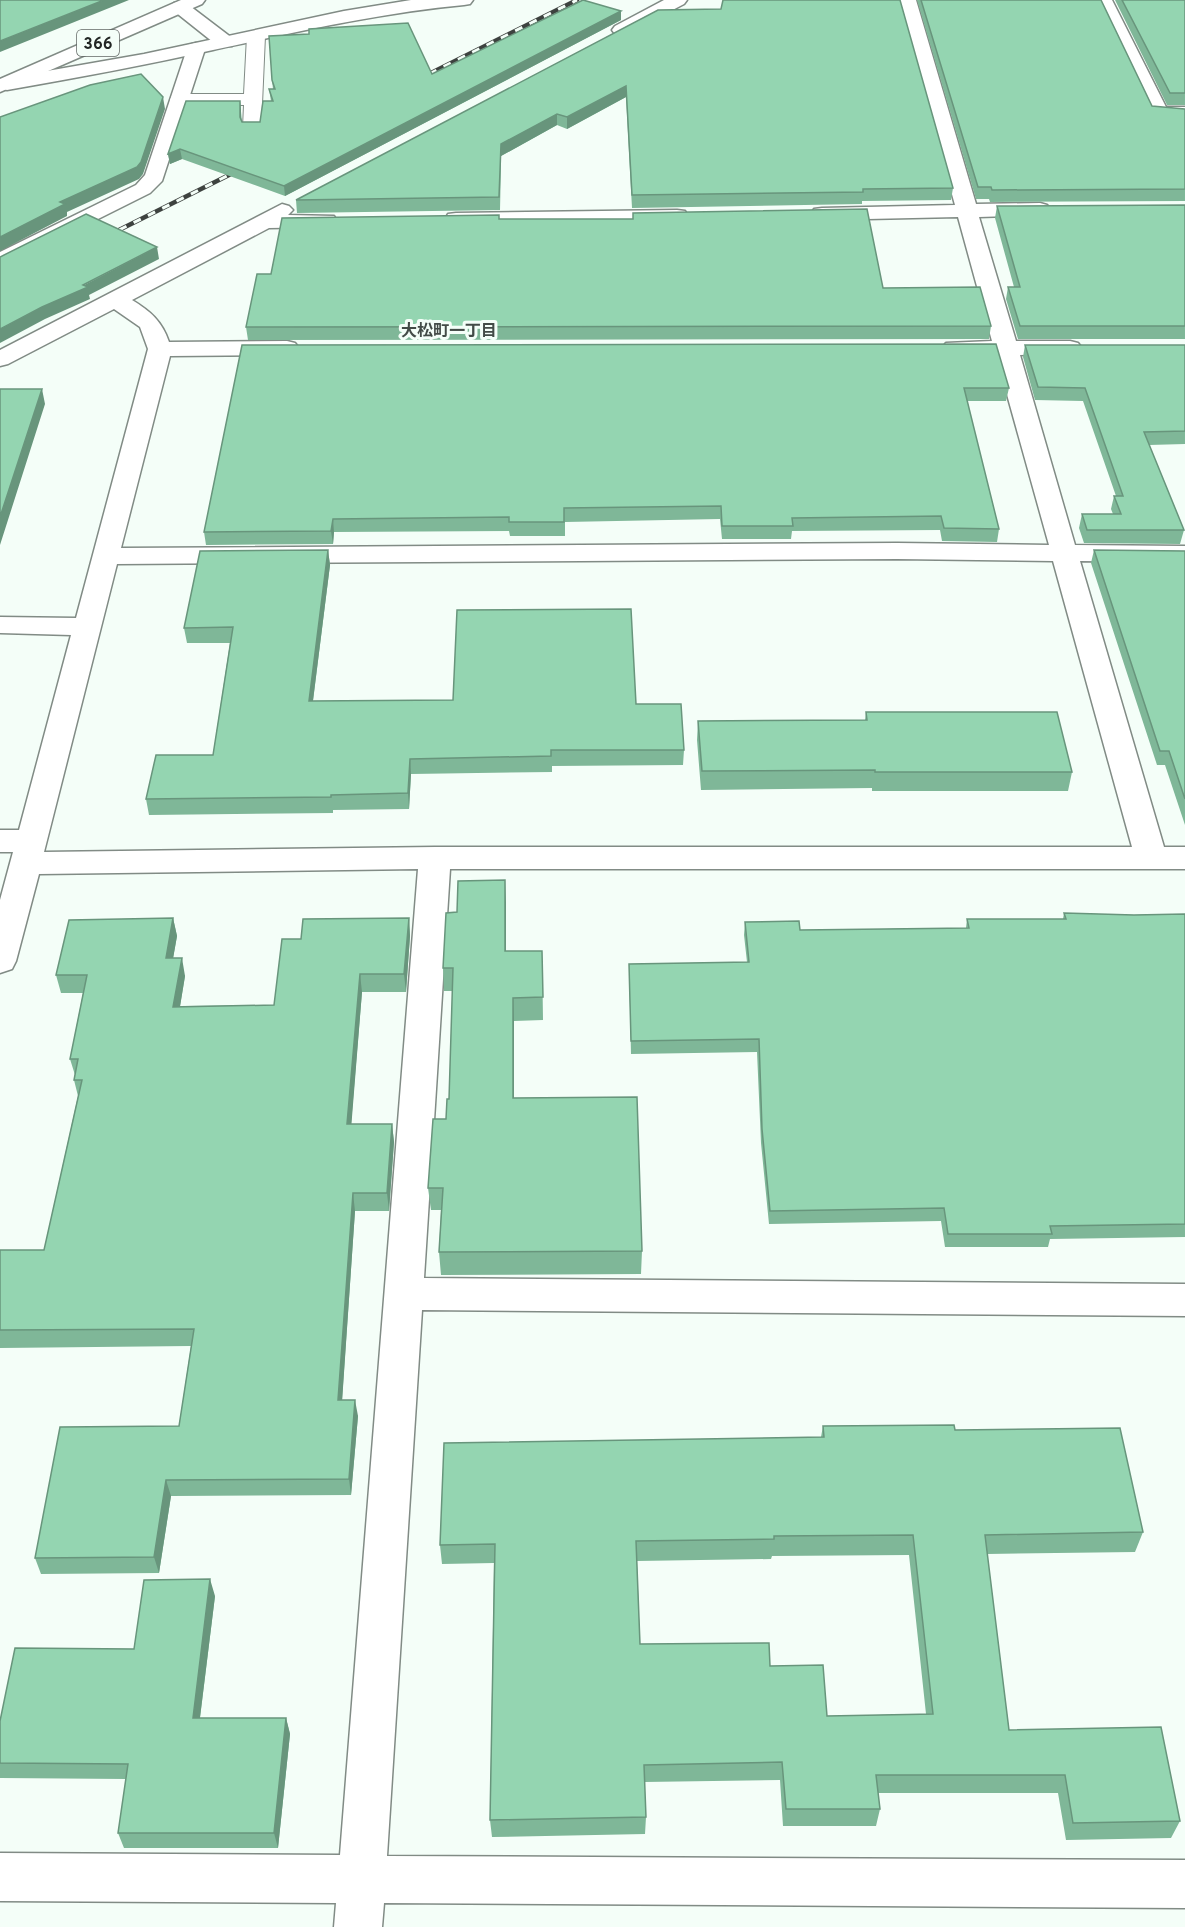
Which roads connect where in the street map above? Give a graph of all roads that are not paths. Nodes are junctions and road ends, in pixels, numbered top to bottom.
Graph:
1 (464, 0) edge
2 (678, 0) edge
3 (907, 0) edge
4 (1103, 0) edge
5 (188, 3) edge
6 (256, 36) junction
7 (605, 39) edge
8 (225, 42) junction
9 (196, 49) junction
10 (4, 85) edge
11 (253, 99) junction
12 (179, 100) junction
13 (1185, 113) edge
14 (252, 127) edge
15 (300, 198) edge
16 (1060, 209) edge
17 (966, 210) junction
18 (798, 214) edge
19 (692, 216) edge
20 (431, 219) edge
21 (348, 221) edge
22 (265, 222) junction
23 (0, 261) edge
24 (116, 301) junction
25 (303, 348) edge
26 (935, 348) edge
27 (1006, 348) junction
28 (1090, 348) edge
29 (160, 349) junction
30 (0, 359) edge
31 (1063, 554) junction
32 (1185, 554) edge
33 (106, 556) junction
34 (0, 625) edge
35 (88, 627) junction
36 (0, 841) edge
37 (29, 852) junction
38 (435, 858) junction
39 (1151, 858) junction
40 (1185, 858) edge
41 (0, 961) edge
42 (404, 1294) junction
43 (1185, 1300) edge
44 (0, 1877) edge
45 (362, 1881) junction
46 (1185, 1884) edge
47 (358, 1927) edge

1 - 6 main road
2 - 7 main road
3 - 17 main road
4 - 13 main road
5 - 8 main road
5 - 10 main road, 366
6 - 8 main road
6 - 11 lane
8 - 9 main road
9 - 10 main road
9 - 12 main road
11 - 12 lane
11 - 14 lane
12 - 23 main road
15 - 22 main road
16 - 17 main road
17 - 18 main road
17 - 27 main road
19 - 20 main road
21 - 22 main road
22 - 24 main road
24 - 29 main road
24 - 30 main road
25 - 29 main road
26 - 27 main road
27 - 28 main road
27 - 31 main road
29 - 33 main road
31 - 32 main road
31 - 33 main road
31 - 39 main road
33 - 35 main road
34 - 35 main road
35 - 37 main road
36 - 37 main road
37 - 38 main road
37 - 41 main road
38 - 39 main road
38 - 42 main road
39 - 40 main road
42 - 43 main road
42 - 45 main road
44 - 45 main road
45 - 46 main road
45 - 47 main road

